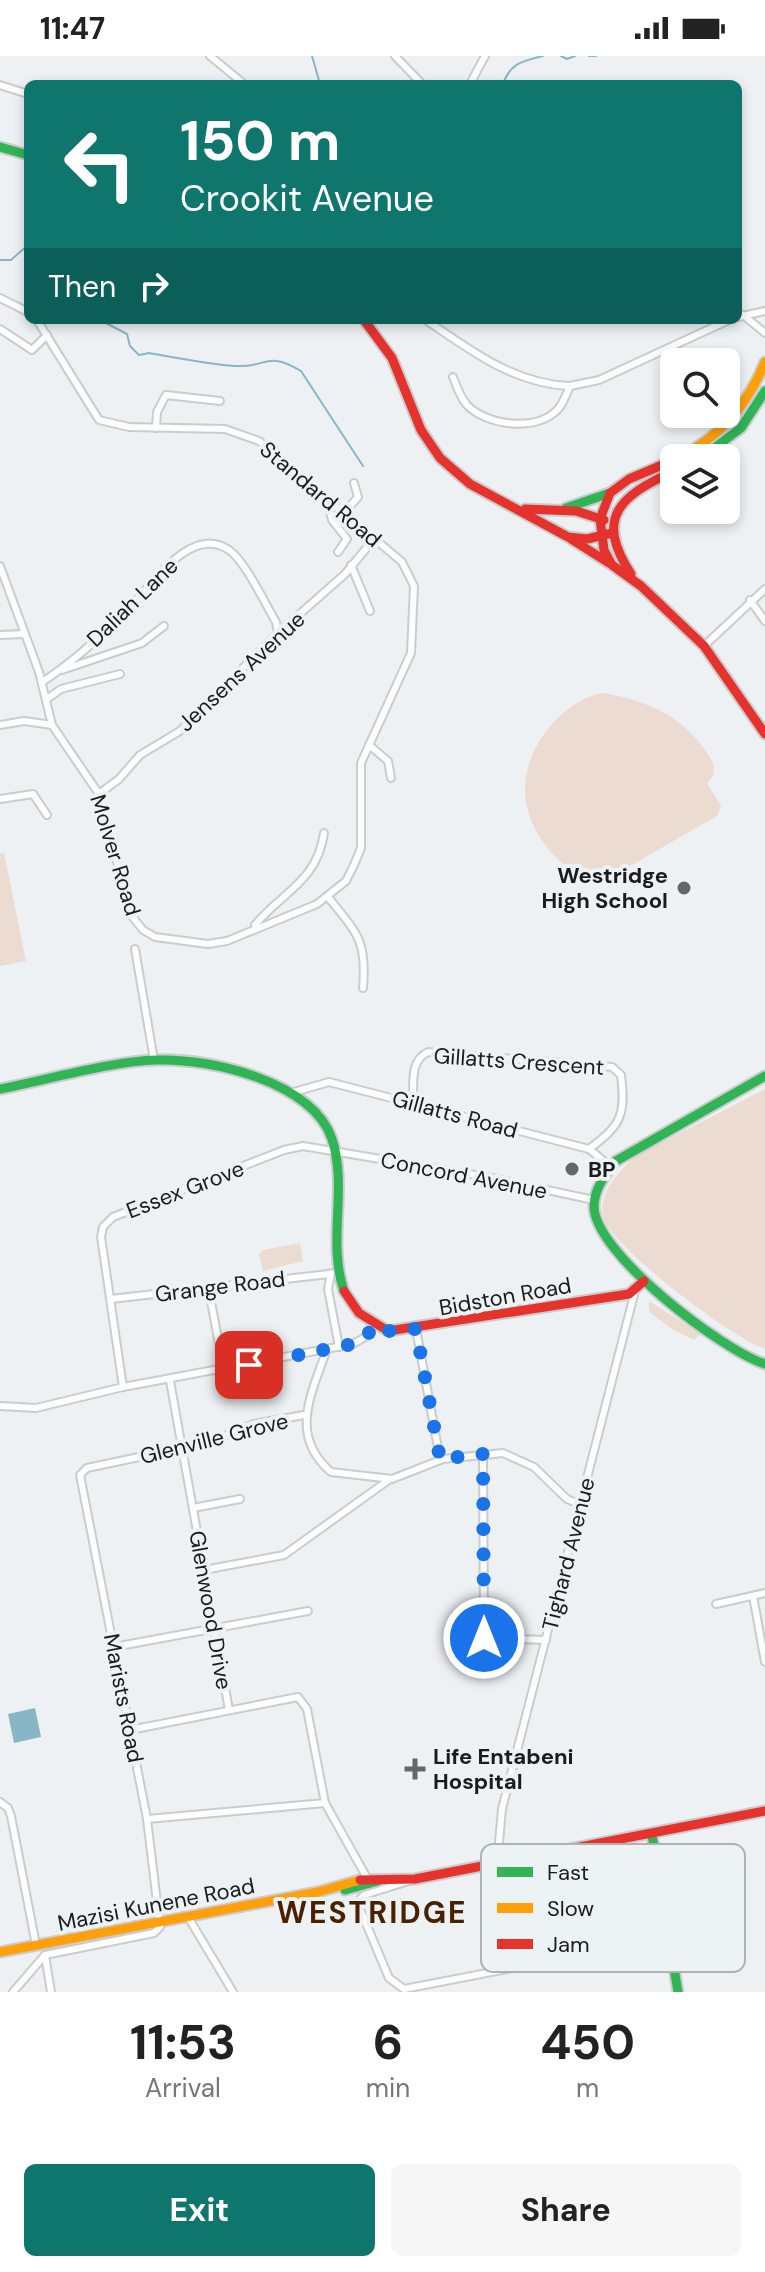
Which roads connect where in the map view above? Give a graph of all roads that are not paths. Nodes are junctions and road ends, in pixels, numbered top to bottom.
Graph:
1 (210, 56) edge
2 (395, 56) edge
3 (485, 56) edge
4 (239, 80) edge
5 (418, 80) edge
6 (472, 80) edge
7 (0, 85) edge
8 (24, 93) edge
9 (0, 147) edge
10 (24, 154) edge
11 (0, 298) edge
12 (24, 310) edge
13 (765, 311) edge
14 (742, 316) edge
15 (742, 317) edge
16 (40, 324) edge
17 (370, 324) edge
18 (432, 324) edge
19 (720, 324) edge
20 (0, 329) edge
21 (765, 333) edge
22 (47, 335) junction
23 (765, 362) edge
24 (453, 377) dead end
25 (570, 386) junction
26 (765, 391) edge
27 (220, 401) dead end
28 (156, 428) junction
29 (703, 444) edge
30 (720, 444) edge
31 (660, 466) edge
32 (660, 477) edge
33 (354, 483) dead end
34 (610, 493) junction
35 (327, 500) junction
36 (518, 508) junction
37 (559, 510) junction
38 (344, 513) junction
39 (600, 519) junction
40 (612, 529) junction
41 (601, 536) junction
42 (568, 537) junction
43 (374, 539) junction
44 (338, 552) dead end
45 (351, 565) junction
46 (612, 565) junction
47 (0, 566) edge
48 (641, 586) junction
49 (765, 589) edge
50 (750, 600) junction
51 (370, 611) dead end
52 (765, 621) edge
53 (164, 626) dead end
54 (278, 633) junction
55 (24, 634) junction
56 (0, 635) edge
57 (704, 646) junction
58 (58, 672) junction
59 (120, 674) dead end
60 (42, 682) junction
61 (47, 699) junction
62 (0, 725) edge
63 (52, 725) junction
64 (765, 734) edge
65 (369, 745) junction
66 (391, 778) dead end
67 (99, 794) junction
68 (0, 799) edge
69 (47, 815) dead end
70 (324, 833) dead end
71 (328, 897) junction
72 (252, 928) junction
73 (135, 949) dead end
74 (363, 988) dead end
75 (154, 1060) junction
76 (765, 1076) edge
77 (0, 1089) edge
78 (294, 1092) junction
79 (413, 1103) junction
80 (589, 1149) junction
81 (334, 1151) junction
82 (610, 1166) junction
83 (594, 1200) junction
84 (334, 1273) junction
85 (644, 1281) junction
86 (208, 1286) junction
87 (635, 1291) junction
88 (111, 1299) junction
89 (373, 1326) junction
90 (416, 1329) junction
91 (339, 1347) junction
92 (327, 1349) junction
93 (765, 1364) edge
94 (224, 1370) junction
95 (170, 1381) junction
96 (123, 1387) junction
97 (0, 1406) edge
98 (304, 1415) junction
99 (182, 1448) junction
100 (483, 1454) junction
101 (440, 1459) junction
102 (80, 1475) joint
103 (392, 1479) junction
104 (240, 1499) dead end
105 (581, 1505) junction
106 (193, 1508) junction
107 (204, 1570) junction
108 (765, 1593) edge
109 (753, 1596) junction
110 (716, 1604) dead end
111 (308, 1611) dead end
112 (214, 1628) junction
113 (546, 1640) junction
114 (114, 1647) junction
115 (765, 1662) edge
116 (229, 1710) junction
117 (130, 1730) junction
118 (0, 1802) edge
119 (325, 1803) junction
120 (765, 1811) edge
121 (147, 1819) junction
122 (652, 1835) junction
123 (499, 1844) edge
124 (604, 1844) edge
125 (653, 1844) edge
126 (481, 1867) edge
127 (415, 1879) junction
128 (368, 1882) junction
129 (188, 1917) junction
130 (160, 1922) junction
131 (36, 1945) junction
132 (0, 1952) edge
133 (45, 1955) junction
134 (492, 1972) edge
135 (674, 1972) edge
136 (13, 1992) edge
137 (51, 1992) edge
138 (233, 1992) edge
139 (678, 1992) edge

1 - 4 street
2 - 5 street
3 - 6 street
7 - 8 street
9 - 10 main road
11 - 12 street
13 - 14 street
15 - 21 street
16 - 22 street, Standard Road
17 - 36 main road
18 - 25 street
19 - 25 street
20 - 22 street
22 - 28 street, Standard Road
23 - 29 main road
24 - 25 street
26 - 30 main road
27 - 28 street
28 - 35 street, Standard Road
31 - 34 main road
32 - 40 main road
33 - 38 street
34 - 37 main road
34 - 39 main road
35 - 38 street, Standard Road
35 - 44 street
36 - 37 main road
36 - 42 main road
37 - 39 main road
38 - 43 street, Standard Road
39 - 40 main road
39 - 41 main road
40 - 41 main road
40 - 48 main road
41 - 42 main road
41 - 46 main road
42 - 46 main road
43 - 45 street, Jensens Avenue
43 - 65 street, Standard Road
45 - 51 street
45 - 54 street, Jensens Avenue
46 - 48 main road
47 - 55 street, Molver Road
48 - 57 main road
49 - 50 street
50 - 52 street
50 - 57 street
53 - 58 street
54 - 58 street, Daliah Lane
54 - 67 street, Jensens Avenue
55 - 56 street
55 - 60 street, Molver Road
57 - 64 main road
58 - 60 street, Daliah Lane
59 - 61 street
60 - 61 street, Molver Road
61 - 63 street, Molver Road
62 - 63 street
63 - 67 street, Molver Road
65 - 66 street
65 - 71 street
67 - 72 street, Molver Road
68 - 69 street
70 - 72 street
71 - 72 street
71 - 74 street
73 - 75 street, Molver Road
75 - 77 main road
75 - 78 main road
76 - 82 main road
78 - 79 street, Gillatts Road
78 - 81 main road
79 - 80 street, Gillatts Road
79 - 80 street, Gillatts Crescent
80 - 82 street, Gillatts Road
81 - 83 street, Concord Avenue
81 - 84 main road
81 - 88 street, Essex Grove
82 - 83 main road
83 - 85 main road
84 - 86 street, Grange Road
84 - 89 main road
84 - 91 street
85 - 87 main road
85 - 93 main road
86 - 88 street, Grange Road
86 - 94 street
87 - 90 main road, Bidston Road
87 - 105 street, Tighard Avenue
88 - 96 street, Essex Grove
89 - 90 main road, Bidston Road
89 - 91 street
90 - 101 street
91 - 92 street
92 - 94 street
92 - 98 street
94 - 95 street
95 - 96 street
95 - 99 street, Glenwood Drive
96 - 97 street
98 - 99 street, Glenville Grove
98 - 103 street
99 - 102 street, Glenville Grove
99 - 106 street, Glenwood Drive
100 - 101 street
100 - 105 street
100 - 113 street
101 - 103 street
102 - 114 street, Marists Road
103 - 107 street
104 - 106 street
105 - 113 street, Tighard Avenue
106 - 107 street, Glenwood Drive
107 - 112 street, Glenwood Drive
108 - 109 street
109 - 110 street
109 - 115 street
111 - 112 street
112 - 114 street
112 - 116 street, Glenwood Drive
113 - 123 street, Tighard Avenue
114 - 117 street, Marists Road
116 - 117 street
116 - 119 street, Glenwood Drive
117 - 121 street, Marists Road
118 - 131 street
119 - 121 street
119 - 128 street, Glenwood Drive
120 - 122 main road, Mazisi Kunene Road
121 - 130 street, Marists Road
122 - 124 main road, Mazisi Kunene Road
122 - 125 main road
126 - 127 main road, Mazisi Kunene Road
127 - 128 main road, Mazisi Kunene Road
127 - 134 street
128 - 129 main road, Mazisi Kunene Road
129 - 130 main road, Mazisi Kunene Road
129 - 138 street
130 - 131 main road, Mazisi Kunene Road
130 - 133 street
131 - 132 main road, Mazisi Kunene Road
133 - 136 street
133 - 137 street
135 - 139 main road

